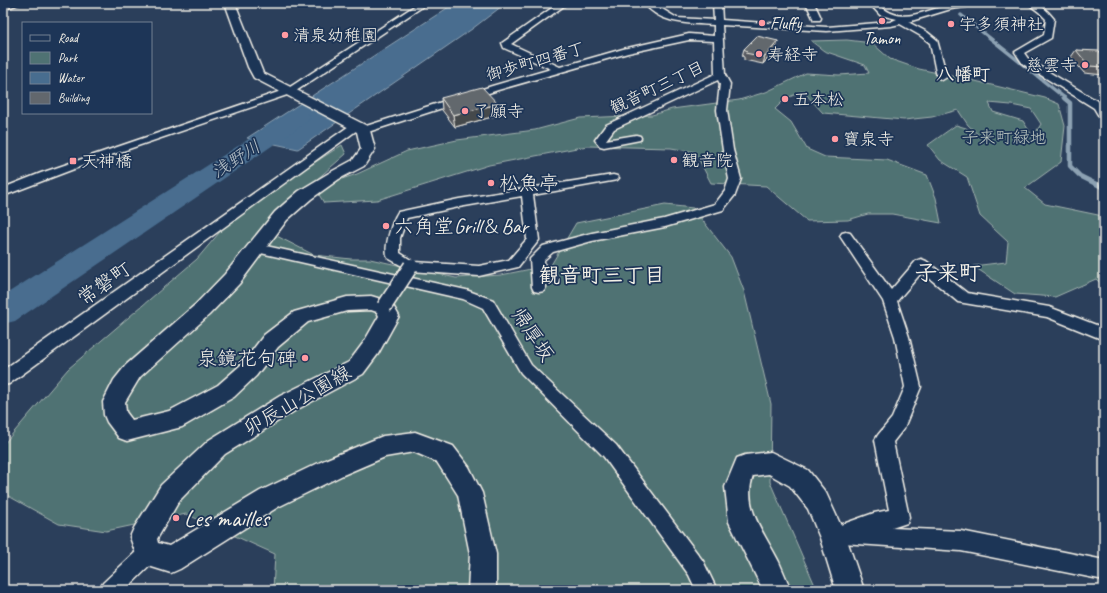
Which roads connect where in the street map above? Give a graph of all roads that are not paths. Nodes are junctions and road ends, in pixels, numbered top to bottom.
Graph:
1 (17, 3) edge
2 (230, 3) edge
3 (424, 3) edge
4 (564, 3) edge
5 (648, 3) edge
6 (717, 3) edge
7 (810, 3) edge
8 (873, 3) edge
9 (941, 3) edge
10 (979, 3) edge
11 (1031, 3) edge
12 (950, 7) junction
13 (3, 8) edge
14 (776, 16) dead end
15 (817, 18) dead end
16 (902, 20) junction
17 (717, 23) junction
18 (778, 28) junction
19 (718, 39) junction
20 (560, 70) junction
21 (720, 75) junction
22 (942, 77) dead end
23 (293, 93) junction
24 (1104, 116) edge
25 (357, 126) junction
26 (636, 138) dead end
27 (612, 178) dead end
28 (3, 192) edge
29 (527, 193) junction
30 (228, 220) joint
31 (846, 236) dead end
32 (257, 248) junction
33 (411, 266) junction
34 (539, 287) dead end
35 (890, 300) junction
36 (384, 307) junction
37 (1104, 334) edge
38 (3, 379) edge
39 (836, 536) junction
40 (148, 554) junction
41 (1104, 570) edge
42 (110, 590) edge
43 (482, 590) edge
44 (707, 590) edge
45 (777, 590) edge
46 (850, 590) edge

1 - 13 street
2 - 23 street
3 - 23 street
4 - 20 street
5 - 17 street
6 - 17 street, 観音町三丁目
7 - 15 street
8 - 16 street
9 - 12 street
10 - 12 street
11 - 24 street
12 - 16 street
14 - 18 street
16 - 18 street
16 - 22 street
17 - 18 street
17 - 19 street, 観音町三丁目
19 - 20 street, 御歩町四番丁
19 - 21 street, 観音町三丁目
20 - 25 street, 御歩町四番丁
21 - 26 street, 観音町三丁目
21 - 34 street
23 - 25 street
23 - 28 street
25 - 30 street, 御歩町四番丁
25 - 32 street
27 - 29 street
29 - 33 street
29 - 33 street
30 - 38 street, 常磐町
31 - 35 street
32 - 36 street
32 - 44 street, 帰厚坂
33 - 36 street, bridge
35 - 37 street
35 - 39 street
36 - 40 street, 卯辰山公園線
39 - 41 street
39 - 45 street
39 - 46 street
40 - 42 street
40 - 43 street

